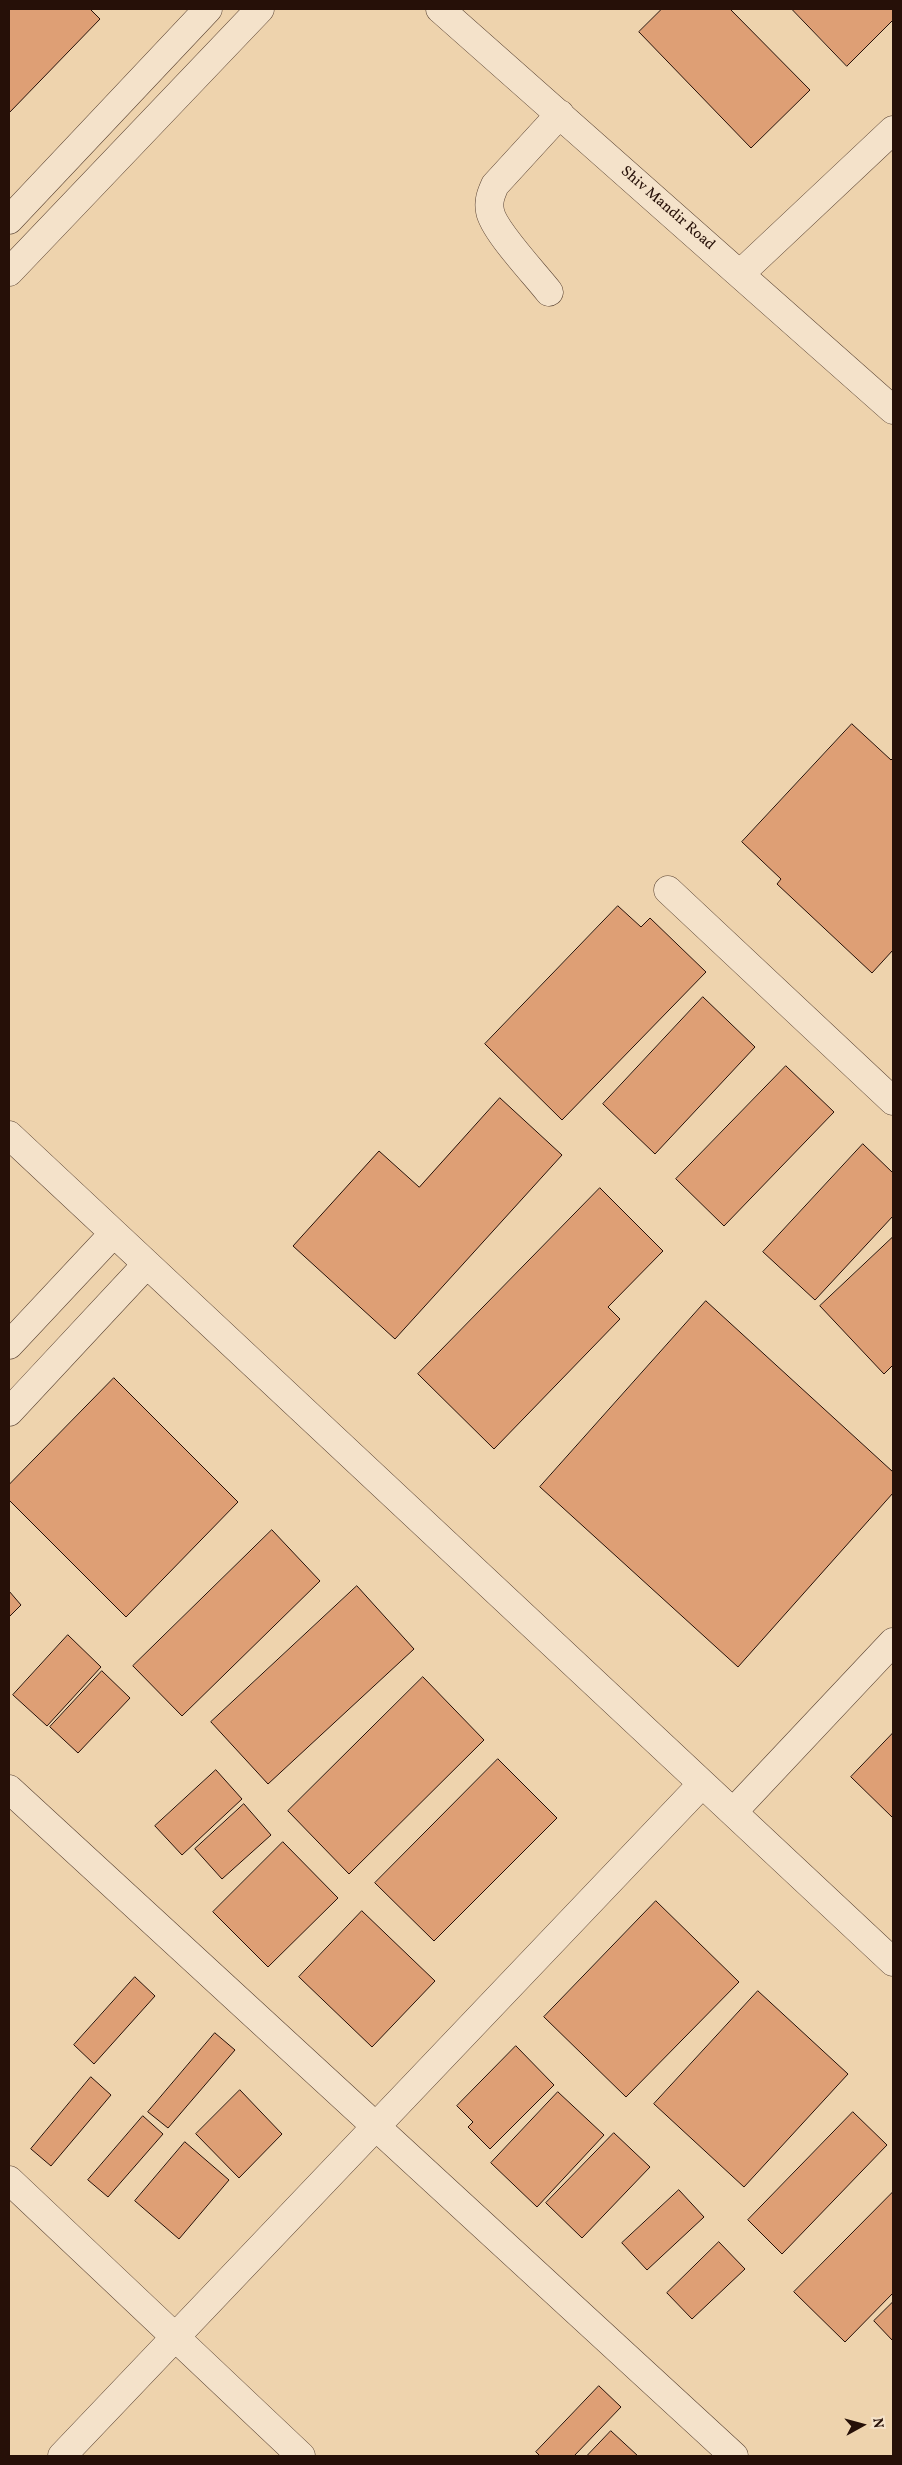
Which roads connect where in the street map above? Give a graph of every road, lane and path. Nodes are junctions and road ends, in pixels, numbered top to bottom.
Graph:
1 (208, 9) edge
2 (260, 9) edge
3 (440, 9) edge
4 (560, 114) junction
5 (893, 130) edge
6 (9, 220) edge
7 (9, 272) edge
8 (741, 273) junction
9 (549, 292) dead end
10 (893, 410) edge
11 (668, 890) dead end
12 (893, 1101) edge
13 (9, 1135) edge
14 (113, 1234) junction
15 (146, 1265) junction
16 (9, 1345) edge
17 (9, 1412) edge
18 (893, 1642) edge
19 (702, 1784) junction
20 (9, 1789) edge
21 (733, 1812) junction
22 (893, 1962) edge
23 (376, 2127) junction
24 (9, 2180) edge
25 (175, 2338) junction
26 (62, 2456) edge
27 (301, 2456) edge
28 (734, 2456) edge

1 - 6 street
2 - 7 street
3 - 4 street, Shiv Mandir Road
4 - 8 street, Shiv Mandir Road
4 - 9 street
5 - 8 street
8 - 10 street, Shiv Mandir Road
11 - 12 street
13 - 14 street
14 - 15 street
14 - 16 street
15 - 17 street
15 - 19 street
18 - 21 street
19 - 21 street
19 - 23 street
20 - 23 street
21 - 22 street
23 - 25 street
23 - 28 street
24 - 25 street
25 - 26 street
25 - 27 street

